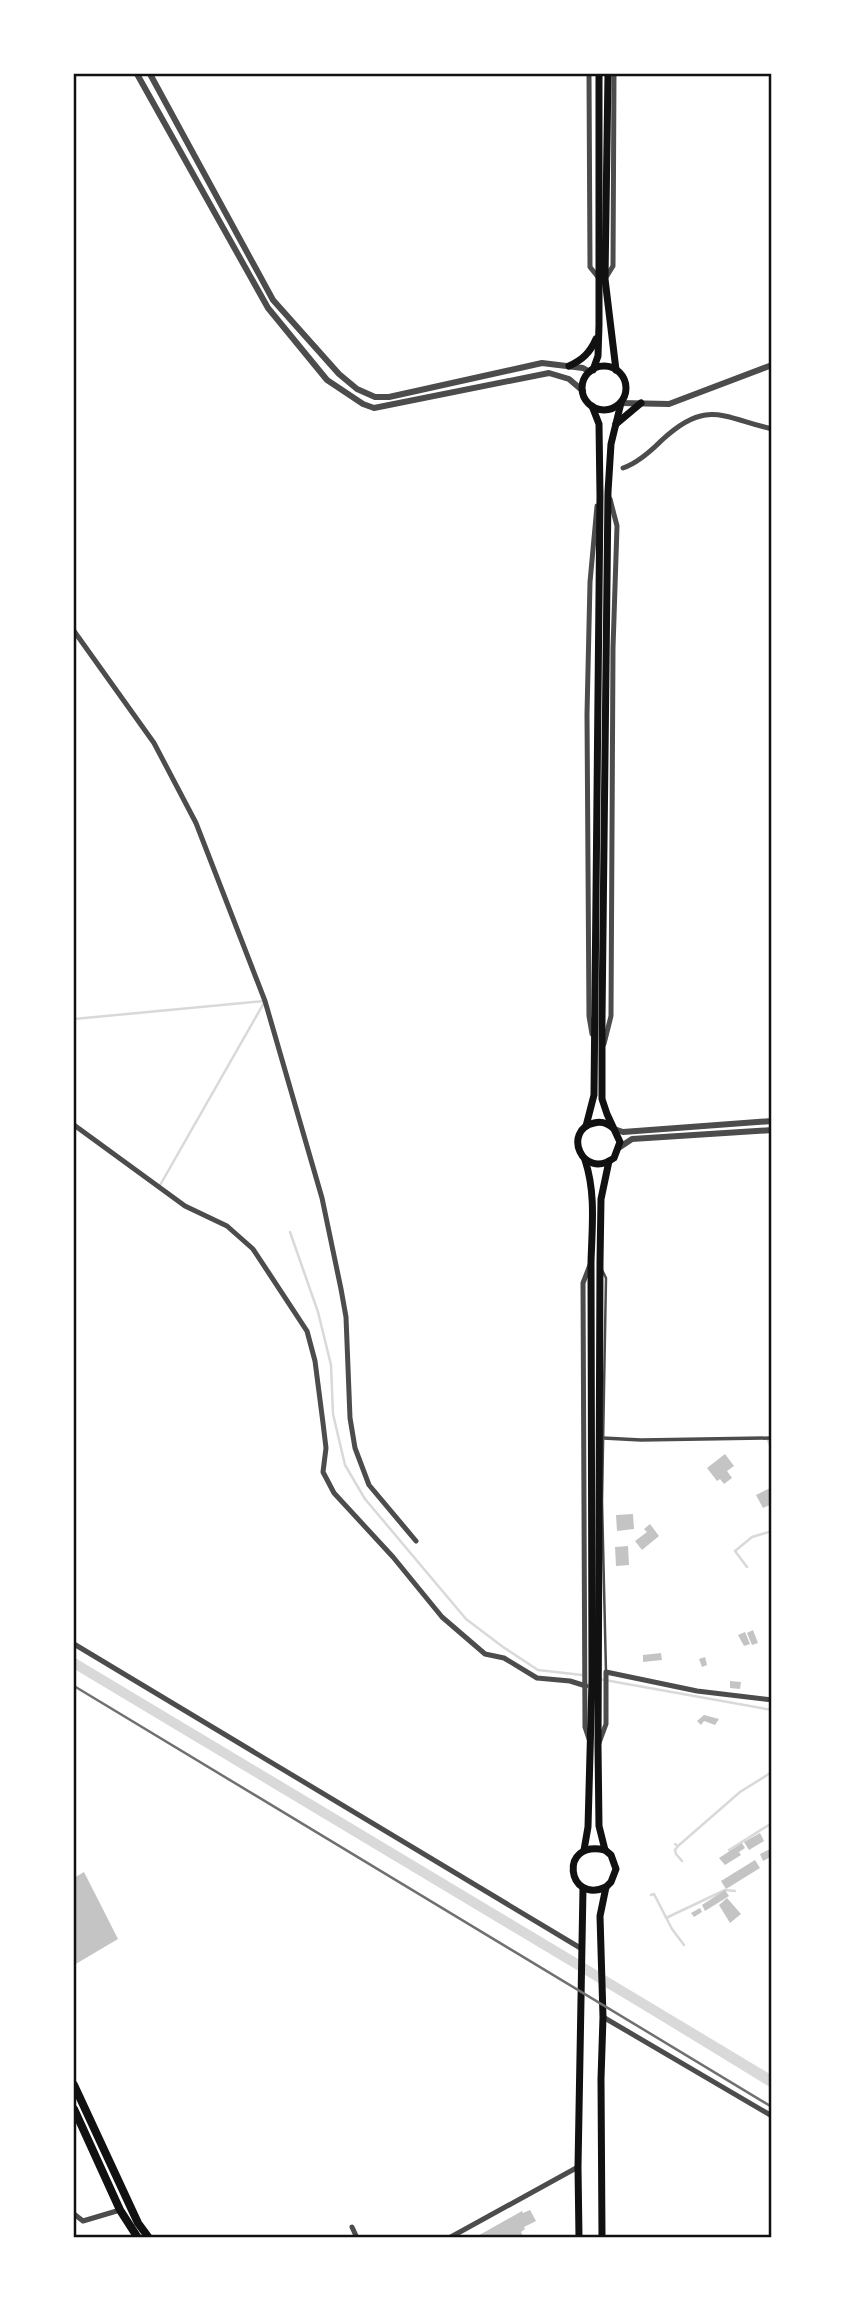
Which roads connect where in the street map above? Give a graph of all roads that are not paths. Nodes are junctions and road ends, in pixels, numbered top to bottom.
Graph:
1 (137, 74) edge
2 (149, 74) edge
3 (589, 74) edge
4 (599, 74) edge
5 (608, 74) edge
6 (614, 74) edge
7 (602, 278) junction
8 (600, 325) junction
9 (772, 365) edge
10 (569, 366) junction
11 (616, 370) junction
12 (592, 371) junction
13 (583, 391) junction
14 (621, 403) junction
15 (641, 403) junction
16 (592, 406) junction
17 (613, 427) junction
18 (772, 429) edge
19 (623, 468) dead end
20 (74, 632) edge
21 (599, 1048) junction
22 (772, 1121) edge
23 (74, 1125) edge
24 (586, 1126) junction
25 (614, 1129) junction
26 (772, 1130) edge
27 (620, 1147) junction
28 (585, 1159) junction
29 (609, 1161) junction
30 (600, 1262) junction
31 (603, 1438) junction
32 (772, 1438) edge
33 (416, 1541) dead end
34 (74, 1644) edge
35 (596, 1668) junction
36 (594, 1682) junction
37 (772, 1700) edge
38 (595, 1747) junction
39 (584, 1850) junction
40 (605, 1850) junction
41 (606, 1887) junction
42 (583, 1888) junction
43 (582, 1949) junction
44 (603, 2017) junction
45 (74, 2085) edge
46 (74, 2109) edge
47 (772, 2116) edge
48 (578, 2167) junction
49 (127, 2201) junction
50 (119, 2207) junction
51 (74, 2214) edge
52 (352, 2227) dead end
53 (138, 2238) edge
54 (149, 2238) edge
55 (357, 2238) edge
56 (449, 2238) edge
57 (579, 2238) edge
58 (602, 2238) edge

1 - 13 street
2 - 10 street
3 - 7 street
4 - 7 main road
5 - 7 main road
6 - 7 street
7 - 8 main road
7 - 11 main road
8 - 10 main road
8 - 12 main road
9 - 15 street
10 - 12 street
11 - 12 main road
11 - 14 main road
12 - 13 main road
13 - 16 main road
14 - 15 street
14 - 16 main road
14 - 17 main road
15 - 17 main road
16 - 21 main road
17 - 21 main road
18 - 19 street
20 - 33 street
21 - 24 main road
21 - 25 main road
22 - 25 street
23 - 36 street
24 - 25 main road
24 - 28 main road
25 - 27 main road
26 - 27 street
27 - 29 main road
28 - 29 main road
28 - 35 main road
29 - 30 main road
30 - 31 lane
30 - 35 main road
31 - 32 street
31 - 35 lane
34 - 43 street
35 - 36 main road
35 - 36 street
35 - 37 street
36 - 38 main road
36 - 38 street
38 - 39 main road
38 - 40 main road
39 - 40 main road
39 - 42 main road
40 - 41 main road
41 - 42 main road
41 - 44 main road
42 - 43 main road
43 - 48 main road
44 - 47 street
44 - 58 main road
45 - 49 main road
46 - 50 main road
48 - 56 street
48 - 57 main road
49 - 50 street
49 - 54 main road
50 - 51 street
50 - 53 main road
52 - 55 street

